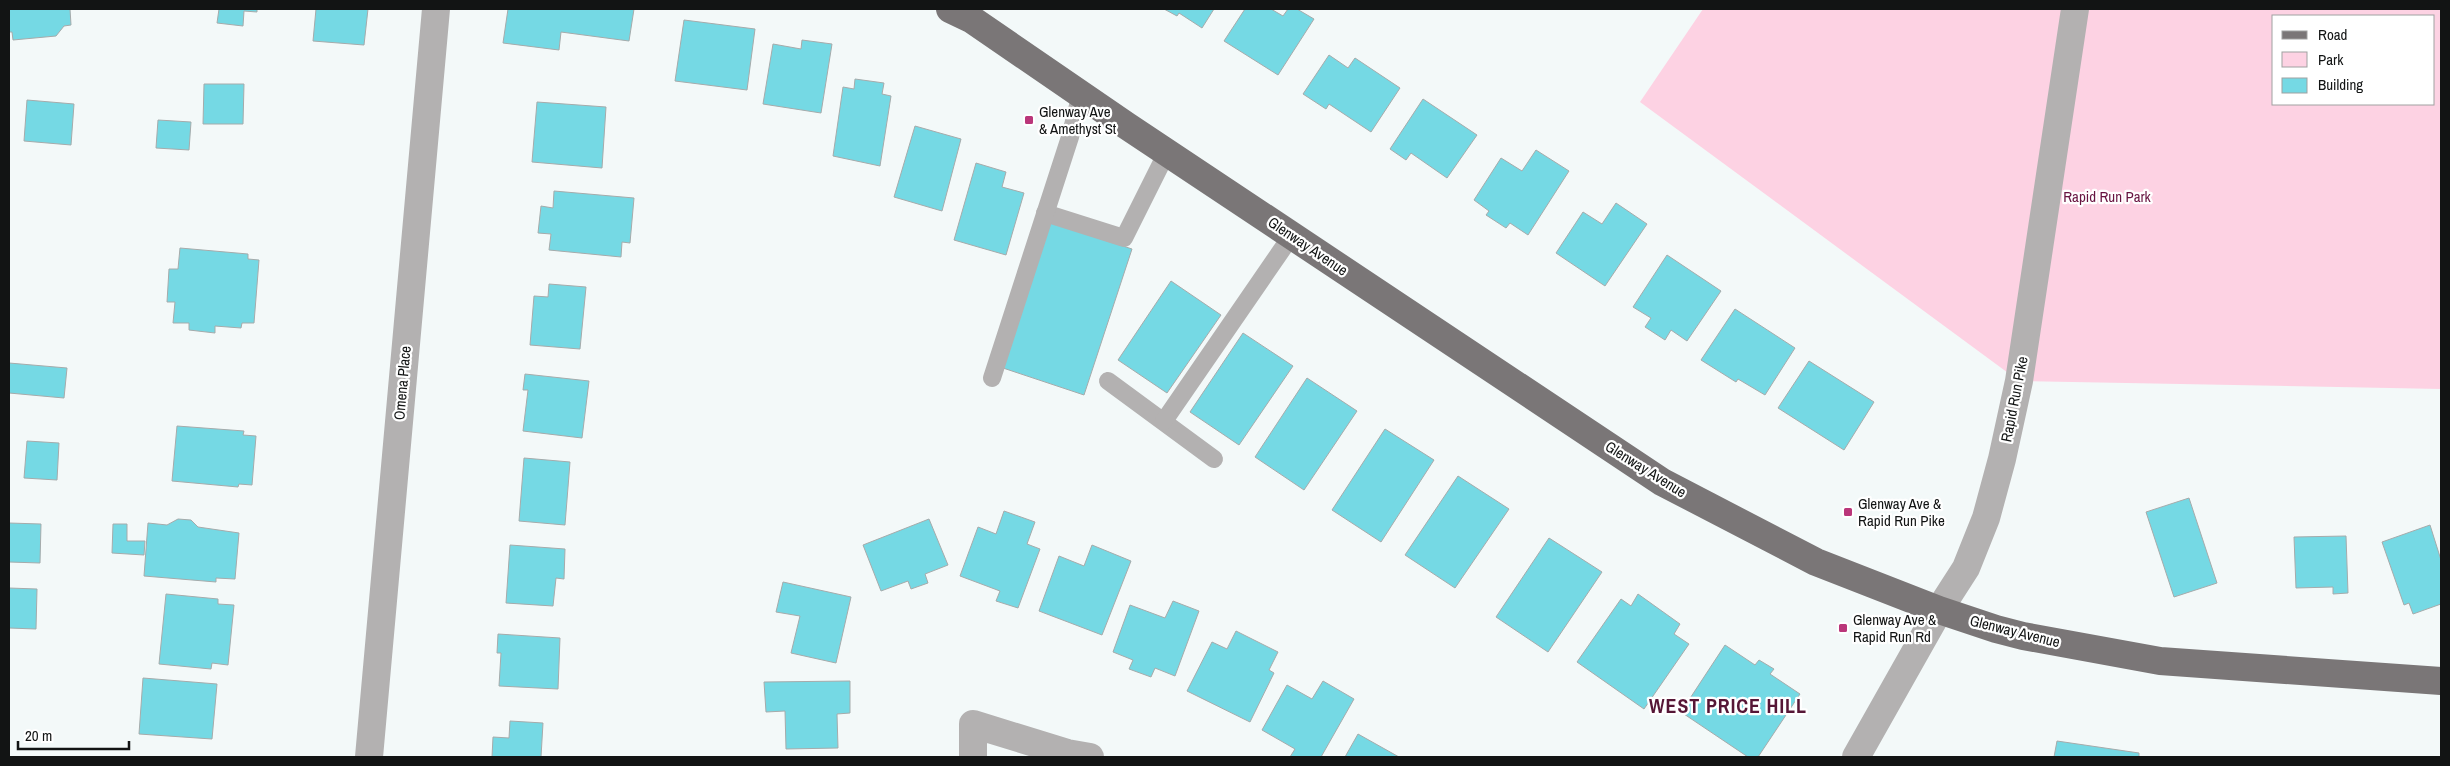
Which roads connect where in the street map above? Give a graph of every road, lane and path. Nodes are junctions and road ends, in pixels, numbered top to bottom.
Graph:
1 (436, 9) edge
2 (2075, 9) edge
3 (965, 12) edge
4 (1081, 94) junction
5 (1167, 152) junction
6 (1045, 213) junction
7 (1292, 235) junction
8 (992, 378) dead end
9 (1108, 381) dead end
10 (1164, 421) junction
11 (1214, 459) dead end
12 (1939, 610) junction
13 (2441, 681) edge
14 (369, 757) edge
15 (973, 757) edge
16 (1090, 757) edge
17 (1856, 757) edge

1 - 14 street, Omena Place
2 - 12 street, Rapid Run Pike
3 - 4 main road, Glenway Avenue
4 - 5 main road, Glenway Avenue
4 - 6 lane
5 - 6 lane
5 - 7 main road, Glenway Avenue
6 - 8 lane
7 - 10 lane
7 - 12 main road, Glenway Avenue
9 - 10 lane
10 - 11 lane
12 - 13 main road, Glenway Avenue
12 - 17 street, Rapid Run Pike
15 - 16 street

